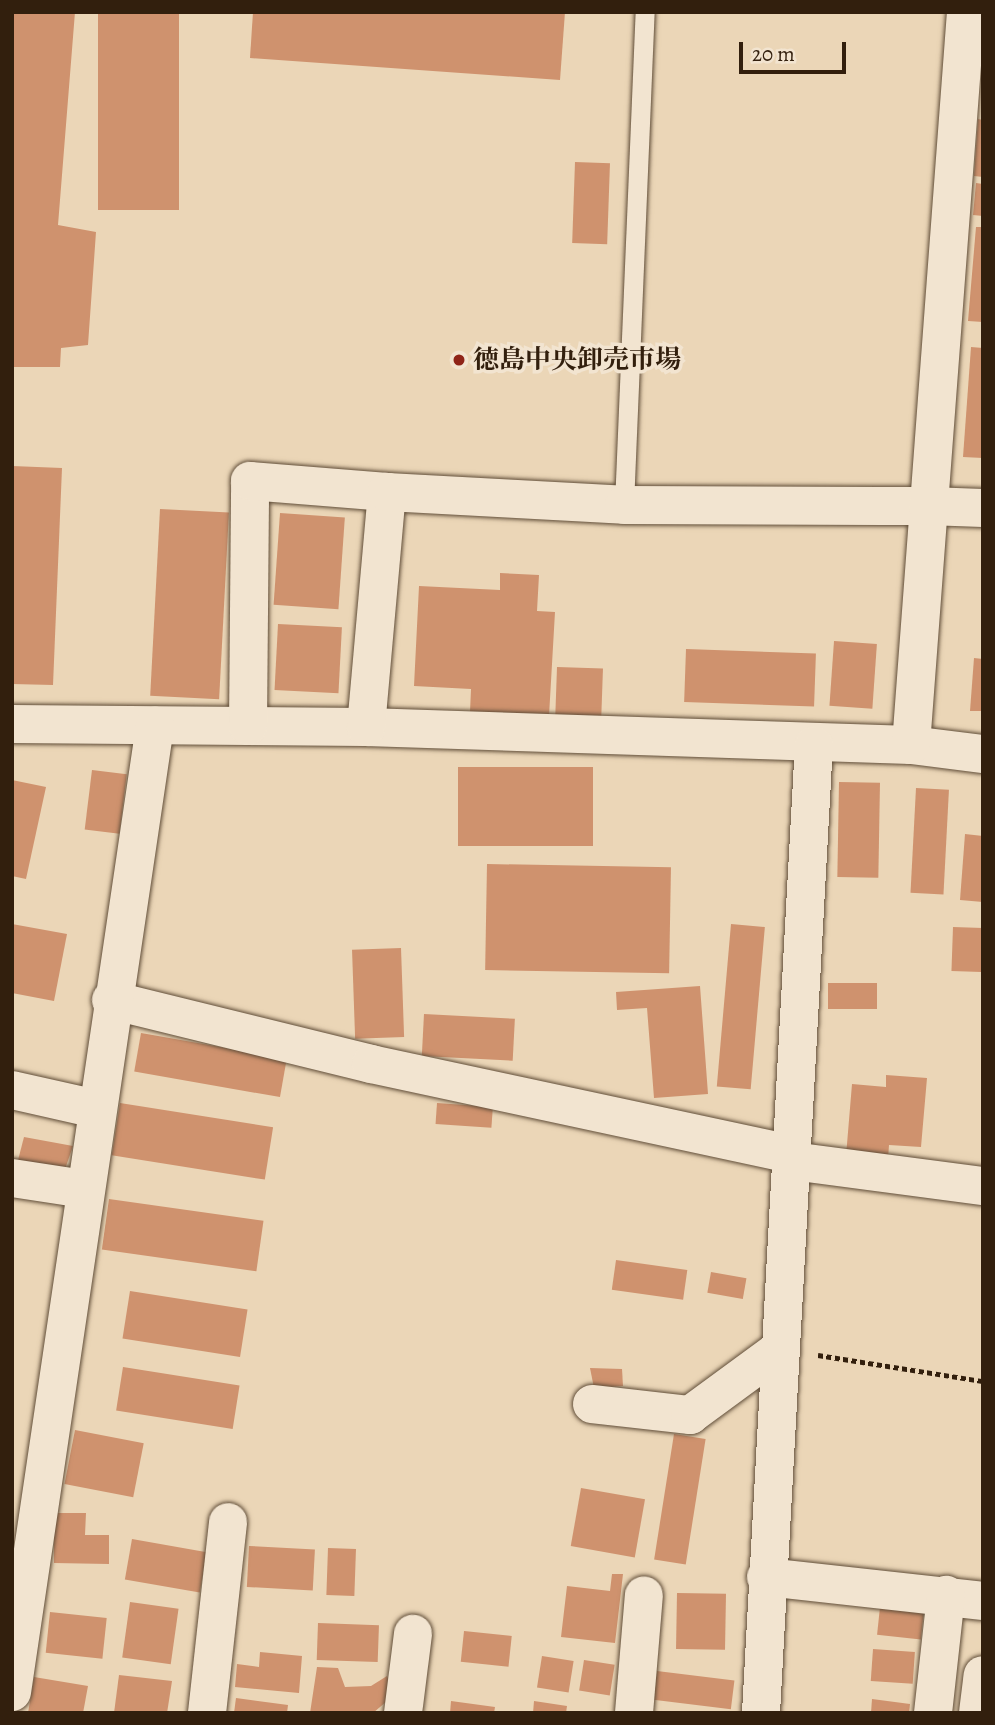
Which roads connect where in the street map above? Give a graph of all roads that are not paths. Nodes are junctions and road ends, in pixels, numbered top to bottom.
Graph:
1 (645, 12) edge
2 (966, 12) edge
3 (387, 492) junction
4 (624, 505) junction
5 (928, 506) junction
6 (983, 508) edge
7 (12, 724) edge
8 (155, 726) junction
9 (248, 726) junction
10 (366, 727) junction
11 (814, 745) junction
12 (911, 745) junction
13 (983, 754) edge
14 (111, 1000) junction
15 (12, 1090) edge
16 (96, 1109) junction
17 (792, 1157) junction
18 (12, 1178) edge
19 (983, 1186) edge
20 (84, 1189) junction
21 (780, 1349) junction
22 (592, 1404) dead end
23 (228, 1522) dead end
24 (766, 1577) junction
25 (644, 1595) dead end
26 (965, 1598) edge
27 (413, 1634) dead end
28 (983, 1675) edge
29 (12, 1692) edge
30 (207, 1713) edge
31 (403, 1713) edge
32 (634, 1713) edge
33 (761, 1713) edge
34 (933, 1713) edge
35 (978, 1713) edge

1 - 4 lane
2 - 5 street
3 - 4 street
3 - 9 street
3 - 10 street
4 - 5 street
5 - 6 street
5 - 12 street
7 - 8 street
8 - 9 street
8 - 14 street
9 - 10 street
10 - 11 street
11 - 12 street
11 - 17 street
12 - 13 street
14 - 16 street
14 - 17 street
15 - 16 street
16 - 20 street
17 - 19 street
17 - 21 street
18 - 20 street
20 - 29 street
21 - 22 street
21 - 24 street
23 - 30 street
24 - 26 street
24 - 33 street
25 - 32 street
26 - 34 street
27 - 31 street
28 - 35 street

